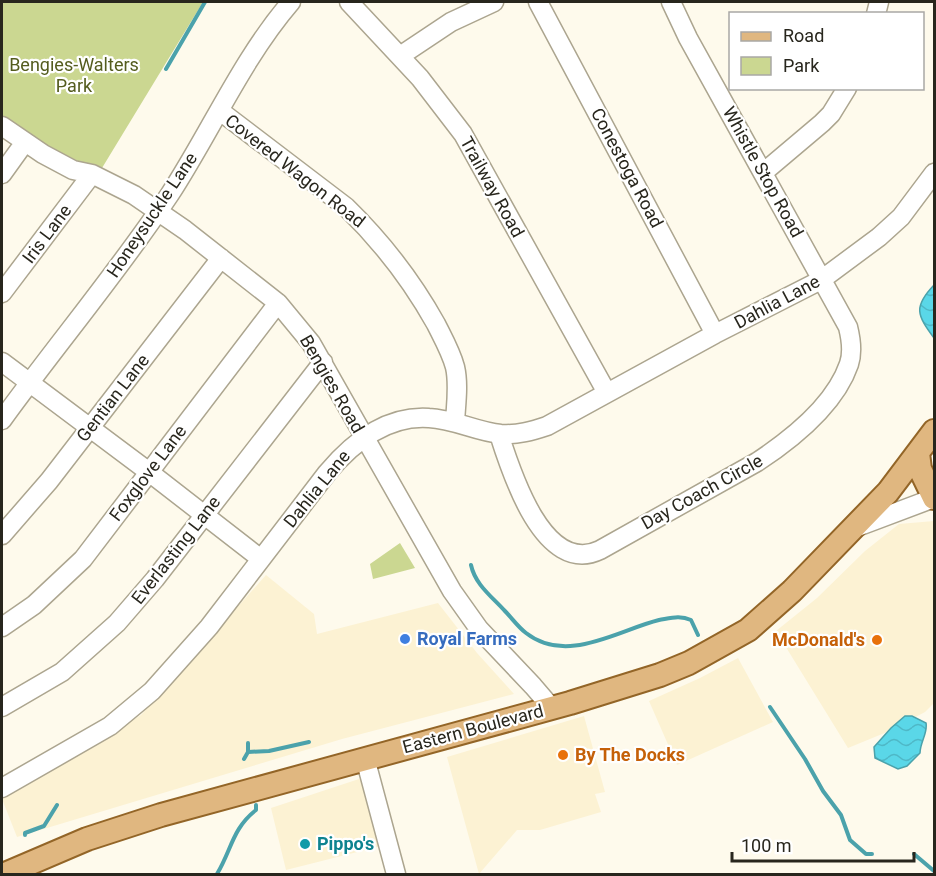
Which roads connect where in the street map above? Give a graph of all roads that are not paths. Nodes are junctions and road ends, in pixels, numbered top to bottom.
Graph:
1 (291, 2) edge
2 (349, 2) edge
3 (494, 2) edge
4 (538, 2) edge
5 (671, 2) edge
6 (400, 56) junction
7 (846, 90) edge
8 (219, 111) junction
9 (2, 126) edge
10 (25, 142) junction
11 (764, 172) junction
12 (934, 173) edge
13 (2, 174) edge
14 (92, 174) junction
15 (158, 211) junction
16 (221, 258) junction
17 (821, 280) junction
18 (2, 293) edge
19 (278, 303) junction
20 (715, 334) junction
21 (2, 362) edge
22 (323, 362) junction
23 (28, 383) junction
24 (607, 393) junction
25 (2, 420) edge
26 (455, 422) junction
27 (89, 429) junction
28 (934, 431) edge
29 (499, 434) junction
30 (364, 438) junction
31 (918, 453) junction
32 (149, 472) junction
33 (888, 492) junction
34 (934, 498) edge
35 (204, 515) junction
36 (855, 527) junction
37 (2, 535) edge
38 (261, 559) junction
39 (2, 627) edge
40 (2, 707) edge
41 (551, 707) junction
42 (365, 758) junction
43 (2, 788) edge
44 (5, 874) edge
45 (396, 874) edge

1 - 8 street, Honeysuckle Lane
2 - 6 street, Trailway Road
3 - 6 street
4 - 20 street, Conestoga Road
5 - 11 street, Whistle Stop Road
6 - 24 street, Trailway Road
7 - 11 street
8 - 15 street, Honeysuckle Lane
8 - 26 street, Covered Wagon Road
9 - 10 street, Bengies Road
10 - 13 street
10 - 14 street, Bengies Road
11 - 17 street, Whistle Stop Road
12 - 17 street, Dahlia Lane
14 - 15 street, Bengies Road
14 - 18 street, Iris Lane
15 - 16 street, Bengies Road
15 - 23 street, Honeysuckle Lane
16 - 19 street, Bengies Road
16 - 27 street, Gentian Lane
17 - 20 street, Dahlia Lane
17 - 29 street, Day Coach Circle
19 - 22 street, Bengies Road
19 - 32 street, Foxglove Lane
20 - 24 street, Dahlia Lane
21 - 23 street
22 - 30 street, Bengies Road
22 - 35 street, Everlasting Lane
23 - 25 street, Honeysuckle Lane
23 - 27 street
24 - 29 street, Dahlia Lane
26 - 29 street, Dahlia Lane
26 - 30 street, Dahlia Lane
27 - 32 street
27 - 37 street, Gentian Lane
28 - 31 main road, Eastern Boulevard
30 - 38 street, Dahlia Lane
30 - 41 street, Bengies Road
31 - 33 main road, Eastern Boulevard
31 - 34 main road
32 - 35 street
32 - 39 street, Foxglove Lane
33 - 34 street
33 - 36 main road, Eastern Boulevard
34 - 36 street
35 - 38 street
35 - 40 street, Everlasting Lane
36 - 41 main road, Eastern Boulevard
38 - 43 street, Dahlia Lane
41 - 42 main road, Eastern Boulevard
42 - 44 main road, Eastern Boulevard
42 - 45 street

